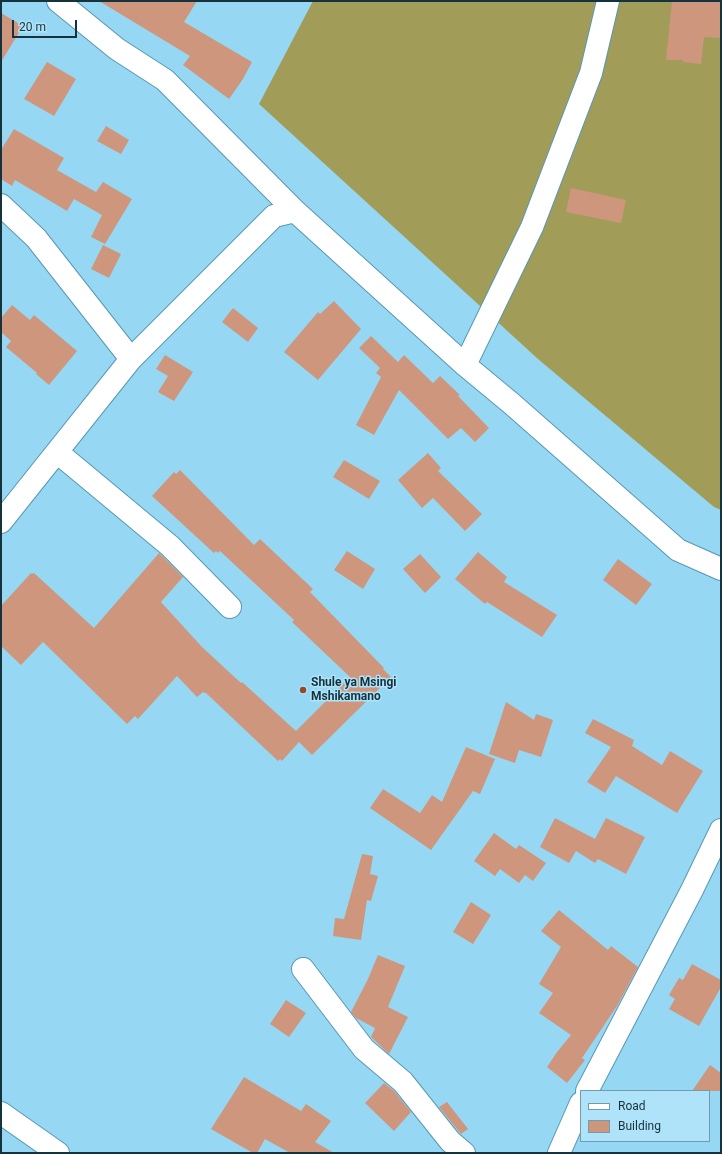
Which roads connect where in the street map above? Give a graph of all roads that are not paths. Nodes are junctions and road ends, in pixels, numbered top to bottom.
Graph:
1 (58, 1) edge
2 (608, 1) edge
3 (1, 204) edge
4 (295, 211) junction
5 (131, 359) junction
6 (465, 365) junction
7 (57, 452) junction
8 (1, 522) edge
9 (721, 569) edge
10 (230, 607) dead end
11 (721, 830) edge
12 (303, 970) dead end
13 (588, 1090) edge
14 (580, 1105) edge
15 (1, 1114) edge
16 (58, 1153) edge
17 (464, 1153) edge
18 (559, 1153) edge

1 - 4 street
2 - 6 street
3 - 5 street
4 - 5 street
4 - 6 street
5 - 7 street
6 - 9 street
7 - 8 street
7 - 10 street
11 - 13 street
12 - 17 street
14 - 18 street
15 - 16 street

